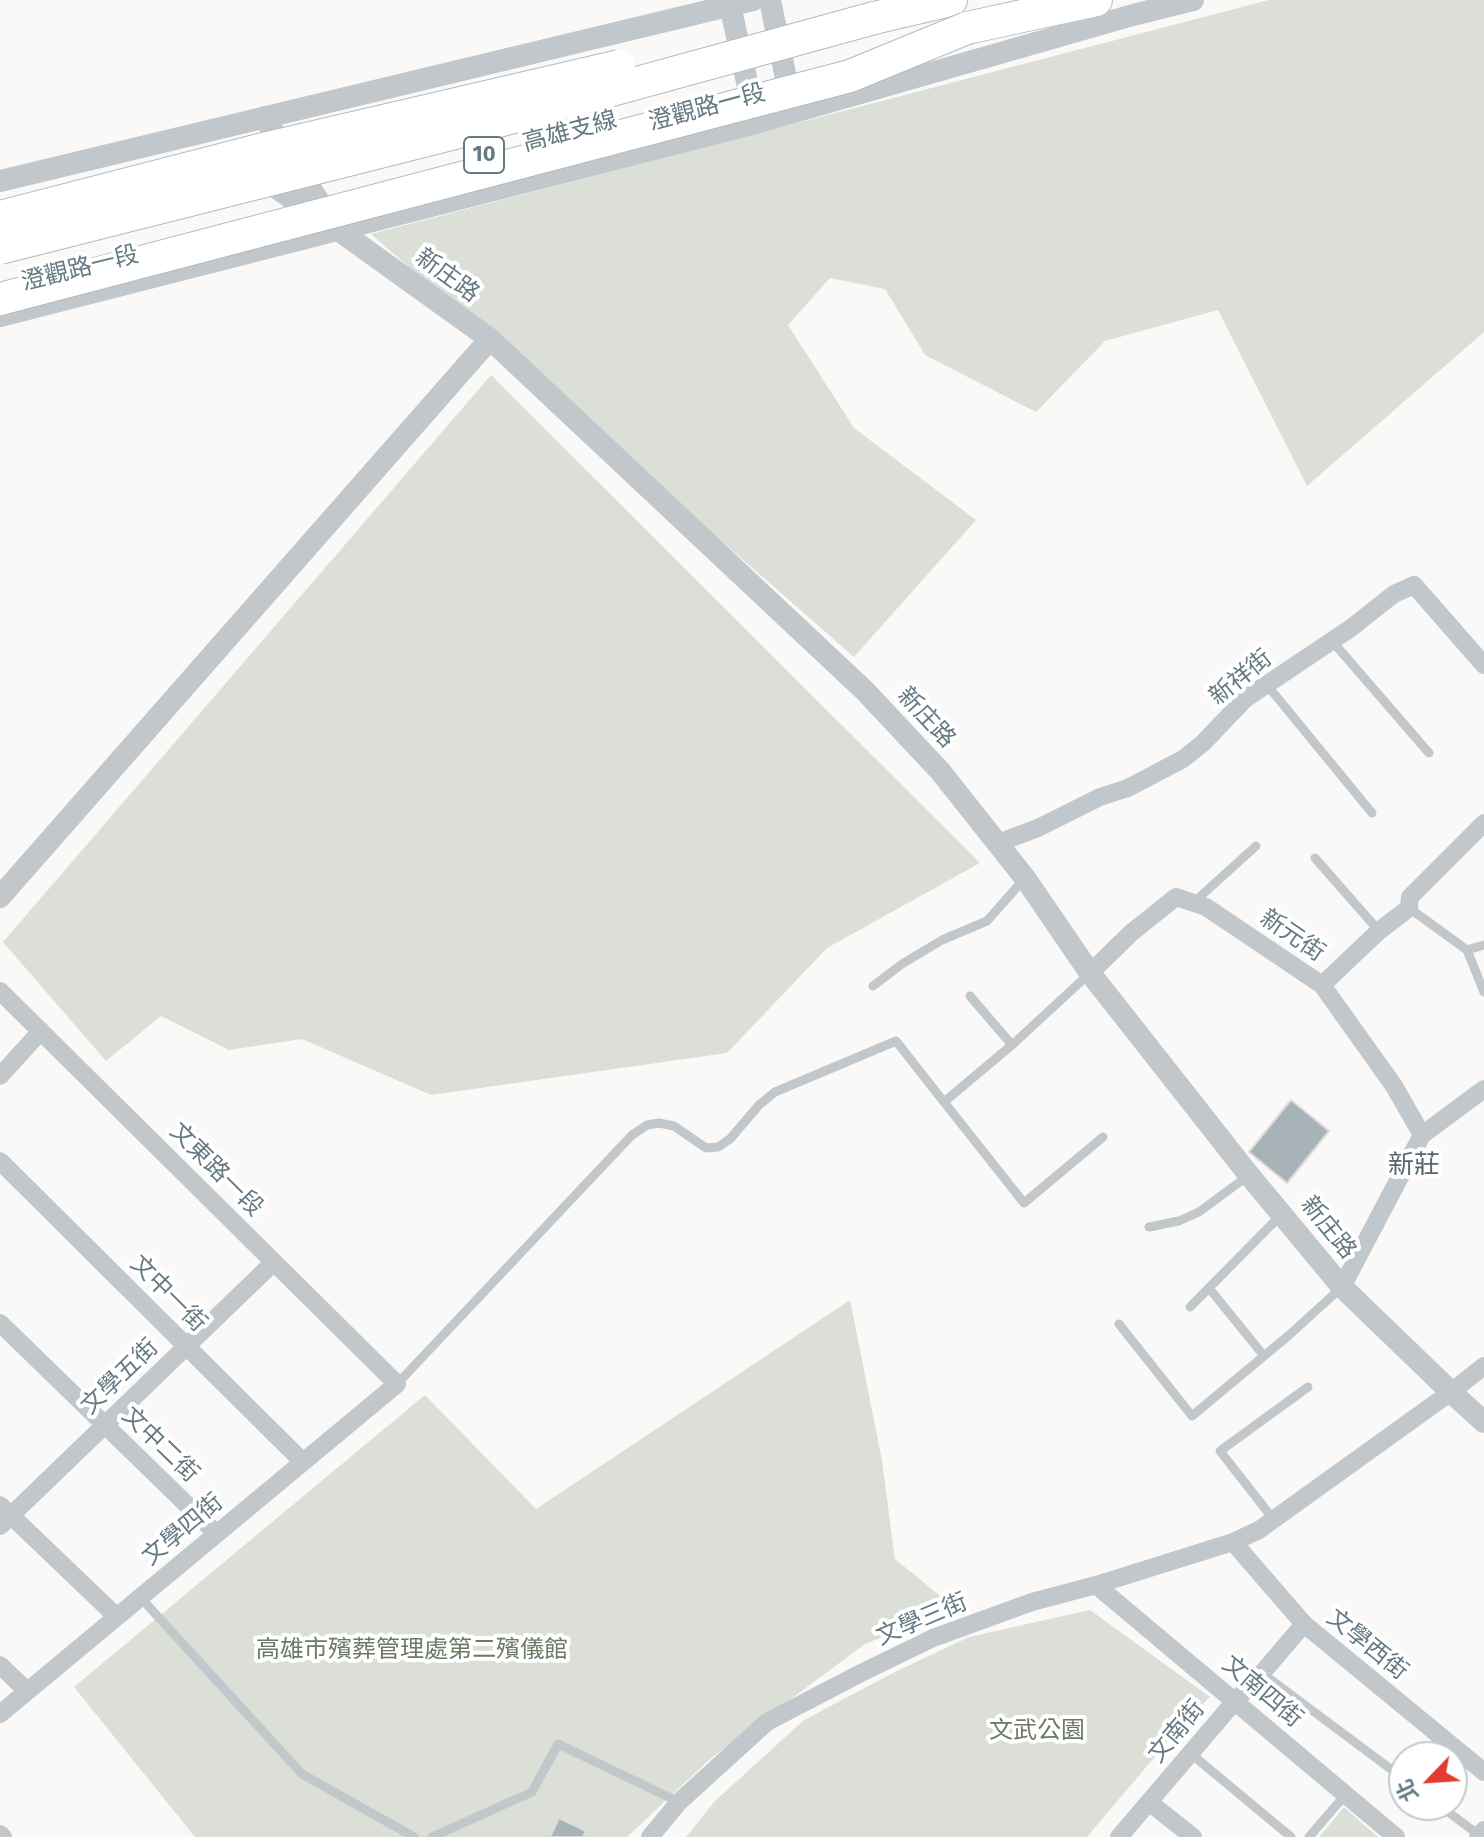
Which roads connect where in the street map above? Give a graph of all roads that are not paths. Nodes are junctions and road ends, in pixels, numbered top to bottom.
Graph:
1 (753, 0) edge
2 (770, 0) edge
3 (951, 0) edge
4 (1096, 0) edge
5 (1193, 0) edge
6 (730, 5) junction
7 (874, 18) junction
8 (967, 28) junction
9 (793, 112) junction
10 (264, 117) junction
11 (756, 123) junction
12 (199, 133) junction
13 (0, 181) edge
14 (0, 217) edge
15 (337, 229) junction
16 (0, 248) edge
17 (0, 283) edge
18 (0, 299) edge
19 (0, 316) edge
20 (490, 339) junction
21 (1332, 641) junction
22 (1484, 665) edge
23 (1267, 685) junction
24 (1429, 753) dead end
25 (1372, 813) dead end
26 (1482, 827) edge
27 (998, 843) junction
28 (1256, 846) dead end
29 (1315, 858) dead end
30 (1025, 878) junction
31 (0, 897) edge
32 (1193, 903) junction
33 (1409, 908) junction
34 (1379, 931) junction
35 (1484, 945) edge
36 (1467, 950) junction
37 (1090, 973) junction
38 (1322, 985) junction
39 (873, 986) dead end
40 (0, 991) edge
41 (1484, 992) edge
42 (970, 996) dead end
43 (41, 1031) junction
44 (1012, 1045) junction
45 (0, 1076) edge
46 (1484, 1089) edge
47 (944, 1102) junction
48 (1422, 1135) junction
49 (1103, 1137) dead end
50 (0, 1161) edge
51 (1249, 1175) junction
52 (1283, 1214) junction
53 (1149, 1227) dead end
54 (274, 1262) junction
55 (1342, 1287) junction
56 (1209, 1288) junction
57 (1190, 1307) dead end
58 (0, 1323) edge
59 (1119, 1324) dead end
60 (186, 1346) junction
61 (1264, 1356) junction
62 (1484, 1366) edge
63 (397, 1384) junction
64 (1308, 1387) dead end
65 (1451, 1392) junction
66 (1484, 1422) edge
67 (105, 1425) junction
68 (303, 1462) junction
69 (4, 1516) edge
70 (1266, 1525) junction
71 (217, 1534) junction
72 (1233, 1542) junction
73 (1096, 1585) junction
74 (140, 1597) junction
75 (117, 1617) junction
76 (1304, 1624) junction
77 (0, 1665) edge
78 (1262, 1673) junction
79 (27, 1691) junction
80 (1235, 1701) junction
81 (0, 1714) edge
82 (1190, 1753) junction
83 (1388, 1767) edge
84 (1484, 1772) edge
85 (1346, 1794) junction
86 (679, 1802) junction
87 (1149, 1802) junction
88 (1462, 1821) edge
89 (1480, 1834) edge
90 (414, 1837) edge
91 (432, 1837) edge
92 (650, 1837) edge
93 (1119, 1837) edge
94 (1193, 1837) edge
95 (1291, 1837) edge
96 (1309, 1837) edge
97 (1396, 1837) edge

1 - 6 street
2 - 9 street
3 - 7 highway, 高雄支線 / 10
4 - 8 highway, 高雄支線 / 10
5 - 9 street, 澄觀路一段
6 - 10 street
6 - 11 street
7 - 14 highway, bridge
7 - 16 highway, 高雄支線 / 10, bridge
8 - 17 highway, 高雄支線 / 10, bridge
8 - 18 highway, bridge
9 - 11 street, 澄觀路一段
10 - 12 street
10 - 15 street, 新庄路
11 - 15 street, 澄觀路一段
12 - 13 street
12 - 15 street
15 - 19 street, 澄觀路一段
15 - 20 street, 新庄路
20 - 27 street, 新庄路
20 - 31 street
21 - 22 street, 新祥街
21 - 23 street, 新祥街
21 - 24 lane
23 - 25 lane
23 - 27 street, 新祥街
26 - 33 street
27 - 30 street, 新庄路
28 - 32 lane
29 - 34 lane
30 - 37 street, 新庄路
30 - 39 lane
32 - 37 street
32 - 38 street, 新元街
33 - 34 street
33 - 36 lane
34 - 38 street
35 - 36 lane
36 - 41 lane
37 - 44 lane
37 - 51 street, 新庄路
38 - 48 street, 新元街
40 - 43 street, 文東路一段
42 - 44 lane
43 - 45 street
43 - 54 street, 文東路一段
44 - 47 lane
46 - 48 street
47 - 49 lane
47 - 63 lane
48 - 55 street
50 - 60 street, 文中一街
51 - 52 street, 新庄路
51 - 53 lane
52 - 55 street, 新庄路
52 - 56 lane
54 - 60 street, 文學五街
54 - 63 street, 文東路一段
55 - 61 lane
55 - 65 street, 新庄路
56 - 57 lane
56 - 61 lane
58 - 67 street, 文中二街
59 - 61 lane
60 - 67 street, 文學五街
60 - 68 street, 文中一街
62 - 65 street, 文學三街
63 - 68 street, 文學四街
64 - 70 lane
65 - 66 street, 新庄路
65 - 70 street, 文學三街
67 - 69 street, 文學五街
67 - 71 street, 文中二街
68 - 71 street, 文學四街
69 - 75 street
70 - 72 street, 文學三街
71 - 74 street, 文學四街
72 - 73 street, 文學三街
72 - 76 street, 文學西街
73 - 80 street, 文南四街
73 - 86 street, 文學三街
74 - 75 street, 文學四街
74 - 90 lane
75 - 79 street, 文學四街
76 - 78 street, 文南街
76 - 84 street, 文學西街
77 - 79 street
78 - 80 street, 文南街
78 - 83 lane
79 - 81 street, 文學四街
80 - 82 street, 文南街
80 - 85 street, 文南四街
82 - 87 street, 文南街
82 - 95 lane
85 - 96 lane
85 - 97 street, 文南四街
86 - 91 lane
86 - 92 street, 文學三街
87 - 93 street, 文南街
87 - 94 street
88 - 89 lane

